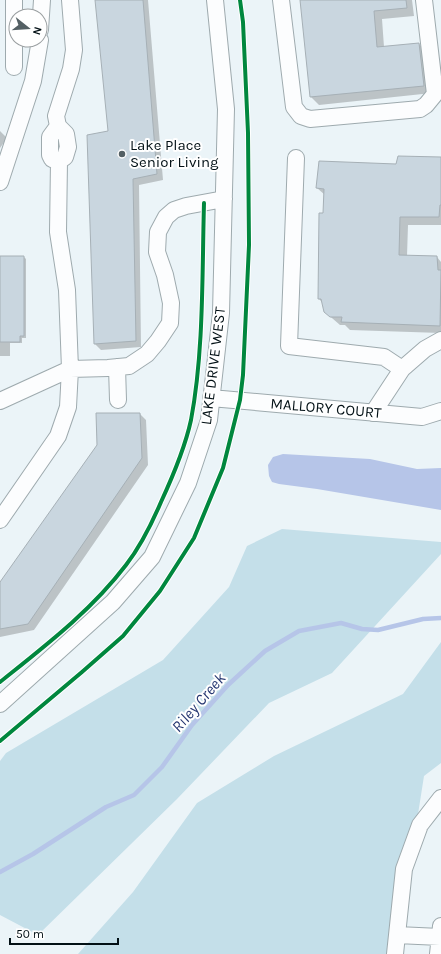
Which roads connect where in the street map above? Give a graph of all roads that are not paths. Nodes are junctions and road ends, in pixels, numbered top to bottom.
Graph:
1 (14, 0) edge
2 (70, 0) edge
3 (215, 0) edge
4 (281, 0) edge
5 (424, 0) edge
6 (39, 48) edge
7 (14, 67) dead end
8 (296, 158) dead end
9 (0, 182) edge
10 (224, 200) junction
11 (441, 340) edge
12 (117, 367) junction
13 (70, 369) junction
14 (402, 369) junction
15 (211, 398) junction
16 (118, 400) dead end
17 (0, 401) edge
18 (441, 411) edge
19 (374, 413) junction
20 (0, 520) edge
21 (0, 704) edge
22 (441, 798) edge
23 (440, 932) edge
24 (397, 935) junction
25 (395, 954) edge
26 (438, 954) edge

1 - 7 street
2 - 13 street
3 - 10 street, LAKE DRIVE WEST
4 - 5 street
6 - 9 street
8 - 14 street
10 - 12 street
10 - 15 street, LAKE DRIVE WEST
11 - 14 street
12 - 13 street
12 - 16 street
13 - 17 street
13 - 20 street
14 - 19 street
15 - 19 street, MALLORY COURT
15 - 21 street, LAKE DRIVE WEST
18 - 19 street, MALLORY COURT
22 - 24 street
23 - 24 street
23 - 26 street
24 - 25 street

